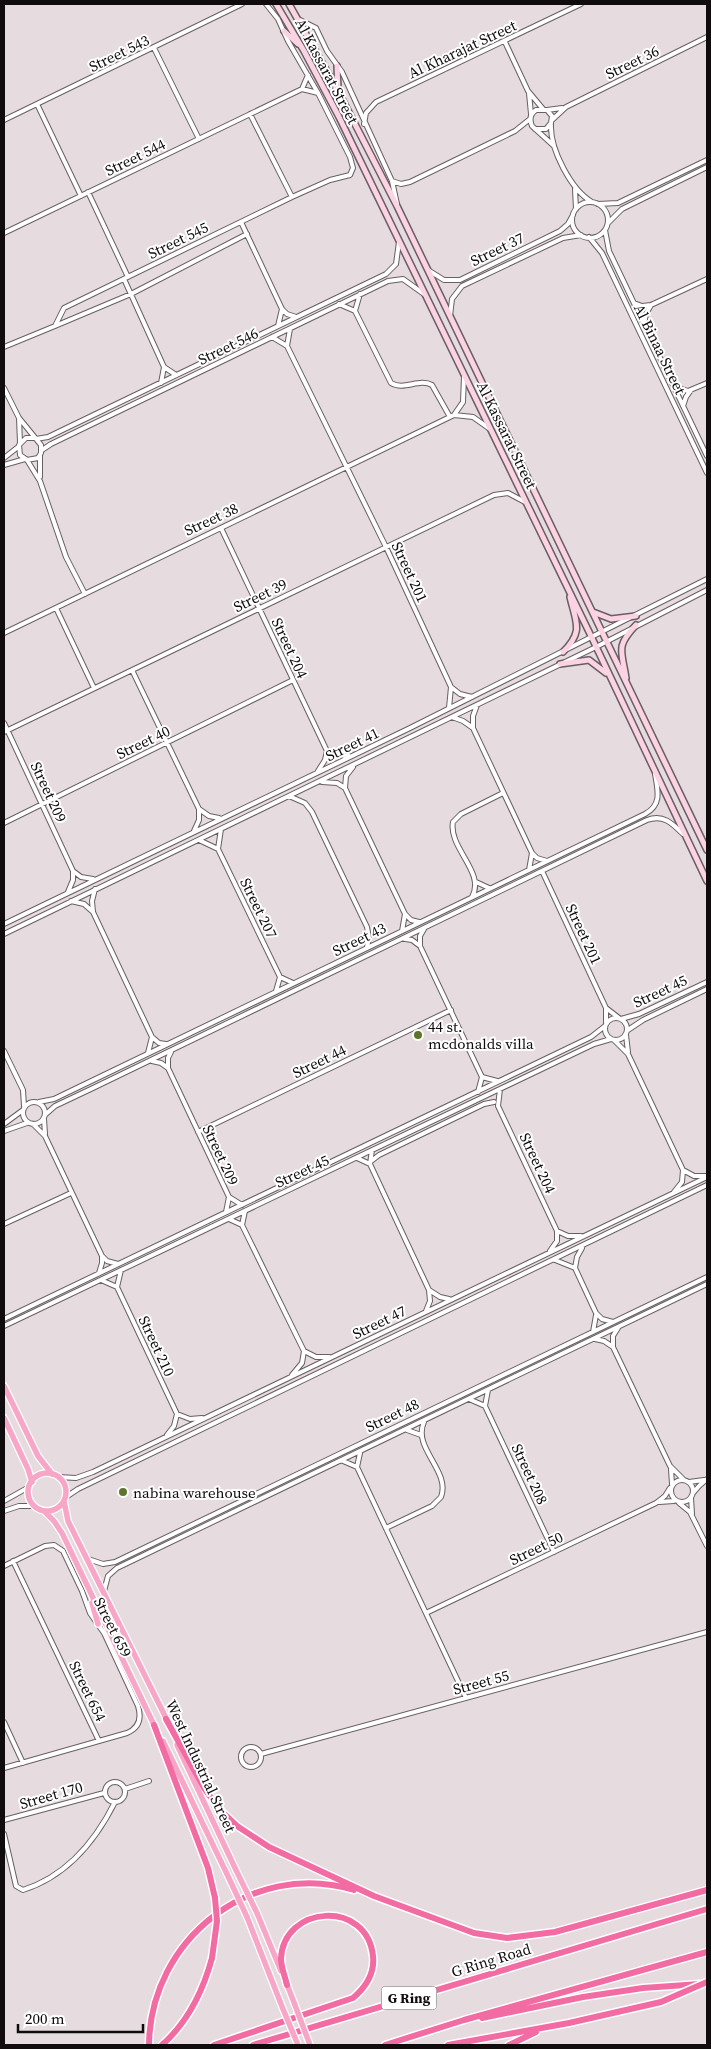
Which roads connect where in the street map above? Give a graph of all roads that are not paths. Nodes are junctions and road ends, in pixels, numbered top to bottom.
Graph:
1 (242, 4) edge
2 (266, 4) edge
3 (276, 4) edge
4 (289, 4) edge
5 (580, 4) edge
6 (300, 20) junction
7 (284, 31) junction
8 (707, 37) edge
9 (504, 42) junction
10 (154, 48) junction
11 (304, 51) junction
12 (337, 66) junction
13 (308, 74) junction
14 (302, 89) junction
15 (338, 91) junction
16 (528, 91) junction
17 (318, 93) junction
18 (37, 104) junction
19 (566, 107) junction
20 (545, 109) junction
21 (250, 114) junction
22 (530, 117) junction
23 (4, 120) edge
24 (552, 122) junction
25 (364, 124) junction
26 (535, 129) junction
27 (199, 139) junction
28 (554, 146) junction
29 (707, 160) edge
30 (707, 167) edge
31 (352, 172) joint
32 (392, 181) junction
33 (575, 188) junction
34 (88, 192) junction
35 (81, 196) junction
36 (292, 197) junction
37 (592, 202) junction
38 (598, 204) junction
39 (397, 206) junction
40 (576, 209) junction
41 (573, 215) junction
42 (241, 222) junction
43 (608, 223) junction
44 (605, 230) junction
45 (4, 232) edge
46 (247, 234) junction
47 (581, 235) junction
48 (589, 238) junction
49 (399, 242) junction
50 (426, 268) junction
51 (126, 278) junction
52 (707, 279) edge
53 (130, 294) junction
54 (360, 294) junction
55 (424, 294) junction
56 (634, 303) junction
57 (339, 304) junction
58 (651, 305) junction
59 (282, 309) junction
60 (355, 311) junction
61 (300, 316) junction
62 (450, 319) junction
63 (644, 325) junction
64 (55, 326) junction
65 (278, 326) junction
66 (290, 328) junction
67 (271, 337) junction
68 (287, 346) junction
69 (4, 347) edge
70 (164, 367) junction
71 (177, 375) junction
72 (464, 376) junction
73 (161, 383) junction
74 (707, 383) edge
75 (674, 387) junction
76 (691, 390) junction
77 (4, 392) edge
78 (683, 406) junction
79 (452, 416) junction
80 (19, 418) junction
81 (490, 429) junction
82 (35, 439) junction
83 (20, 444) junction
84 (42, 450) junction
85 (40, 456) junction
86 (707, 456) edge
87 (4, 458) edge
88 (26, 460) junction
89 (4, 466) edge
90 (347, 466) junction
91 (707, 473) edge
92 (40, 481) junction
93 (526, 503) junction
94 (221, 528) junction
95 (386, 546) junction
96 (707, 579) edge
97 (568, 587) junction
98 (707, 590) edge
99 (85, 594) junction
100 (56, 608) junction
101 (259, 608) junction
102 (594, 612) junction
103 (636, 616) junction
104 (636, 626) junction
105 (603, 632) junction
106 (4, 633) edge
107 (592, 638) junction
108 (607, 641) junction
109 (596, 647) junction
110 (563, 652) junction
111 (560, 664) junction
112 (132, 670) junction
113 (610, 677) junction
114 (293, 680) junction
115 (626, 684) junction
116 (94, 688) junction
117 (451, 688) junction
118 (472, 697) junction
119 (477, 705) junction
120 (449, 708) junction
121 (452, 717) junction
122 (4, 723) edge
123 (473, 728) junction
124 (6, 731) edge
125 (167, 742) junction
126 (327, 751) junction
127 (351, 756) junction
128 (354, 765) junction
129 (654, 772) junction
130 (317, 773) junction
131 (318, 782) junction
132 (345, 788) junction
133 (504, 793) junction
134 (289, 796) junction
135 (42, 804) junction
136 (199, 809) junction
137 (221, 818) junction
138 (4, 823) edge
139 (221, 829) junction
140 (194, 832) junction
141 (686, 837) junction
142 (199, 840) junction
143 (218, 849) junction
144 (707, 850) edge
145 (532, 853) junction
146 (548, 861) junction
147 (73, 871) junction
148 (528, 871) junction
149 (542, 871) junction
150 (96, 879) junction
151 (707, 881) edge
152 (476, 882) junction
153 (491, 888) junction
154 (96, 889) junction
155 (67, 894) junction
156 (472, 897) junction
157 (71, 901) junction
158 (93, 912) junction
159 (405, 914) junction
160 (420, 922) junction
161 (4, 924) edge
162 (425, 928) junction
163 (402, 931) junction
164 (4, 934) edge
165 (403, 938) junction
166 (420, 946) junction
167 (366, 948) junction
168 (280, 976) junction
169 (707, 982) edge
170 (295, 983) junction
171 (707, 989) edge
172 (275, 992) junction
173 (606, 1008) junction
174 (450, 1010) junction
175 (620, 1018) junction
176 (606, 1025) junction
177 (627, 1033) junction
178 (152, 1036) junction
179 (613, 1040) junction
180 (168, 1044) junction
181 (4, 1050) edge
182 (172, 1050) junction
183 (148, 1054) junction
184 (628, 1054) junction
185 (148, 1062) junction
186 (168, 1068) junction
187 (482, 1077) junction
188 (499, 1081) junction
189 (500, 1089) junction
190 (23, 1090) junction
191 (478, 1092) junction
192 (480, 1098) junction
193 (37, 1102) junction
194 (496, 1104) junction
195 (24, 1108) junction
196 (45, 1117) junction
197 (4, 1124) edge
198 (31, 1124) junction
199 (4, 1131) edge
200 (198, 1132) junction
201 (45, 1136) junction
202 (372, 1150) junction
203 (357, 1158) junction
204 (370, 1163) junction
205 (684, 1170) junction
206 (707, 1177) edge
207 (707, 1185) edge
208 (71, 1193) junction
209 (674, 1193) junction
210 (229, 1197) junction
211 (242, 1204) junction
212 (246, 1211) junction
213 (226, 1212) junction
214 (229, 1219) junction
215 (4, 1224) edge
216 (242, 1225) junction
217 (557, 1231) junction
218 (583, 1236) junction
219 (583, 1247) junction
220 (548, 1253) junction
221 (102, 1256) junction
222 (555, 1260) junction
223 (118, 1264) junction
224 (575, 1268) junction
225 (121, 1270) junction
226 (98, 1273) junction
227 (707, 1278) edge
228 (101, 1280) junction
229 (707, 1284) edge
230 (117, 1287) junction
231 (429, 1290) junction
232 (452, 1299) junction
233 (426, 1312) junction
234 (596, 1313) junction
235 (4, 1318) edge
236 (615, 1322) junction
237 (4, 1326) edge
238 (619, 1327) junction
239 (592, 1333) junction
240 (593, 1339) junction
241 (613, 1347) junction
242 (304, 1351) junction
243 (332, 1356) junction
244 (291, 1376) junction
245 (4, 1386) edge
246 (489, 1390) junction
247 (469, 1399) junction
248 (485, 1406) junction
249 (177, 1414) junction
250 (205, 1417) junction
251 (4, 1418) edge
252 (424, 1422) junction
253 (407, 1430) junction
254 (421, 1436) junction
255 (166, 1437) junction
256 (360, 1452) junction
257 (342, 1460) junction
258 (670, 1466) junction
259 (357, 1467) junction
260 (55, 1476) junction
261 (707, 1480) edge
262 (686, 1481) junction
263 (31, 1485) junction
264 (671, 1486) junction
265 (692, 1496) junction
266 (65, 1499) junction
267 (4, 1501) edge
268 (656, 1502) junction
269 (677, 1502) junction
270 (35, 1506) junction
271 (4, 1511) edge
272 (44, 1511) junction
273 (693, 1516) junction
274 (386, 1528) junction
275 (707, 1546) edge
276 (554, 1552) junction
277 (86, 1558) junction
278 (13, 1561) junction
279 (4, 1566) edge
280 (87, 1586) junction
281 (104, 1593) junction
282 (426, 1613) junction
283 (98, 1624) junction
284 (707, 1632) edge
285 (466, 1698) junction
286 (166, 1719) junction
287 (4, 1722) edge
288 (154, 1725) junction
289 (99, 1741) junction
290 (261, 1754) junction
291 (23, 1763) junction
292 (4, 1768) edge
293 (149, 1781) dead end
294 (124, 1788) junction
295 (104, 1793) junction
296 (115, 1802) junction
297 (4, 1820) edge
298 (4, 1834) edge
299 (707, 1890) edge
300 (374, 1896) junction
301 (707, 1909) edge
302 (707, 1952) edge
303 (707, 1983) edge
304 (287, 1985) junction
305 (464, 2020) junction
306 (569, 2022) junction
307 (149, 2045) edge
308 (162, 2045) edge
309 (214, 2045) edge
310 (253, 2045) edge
311 (298, 2045) edge
312 (310, 2045) edge
313 (385, 2045) edge
314 (448, 2045) edge
315 (509, 2045) edge

1 - 10 street, Street 543
2 - 7 street, Al Kassarat Street
3 - 11 street, Al Kassarat Street
4 - 6 street, Al Kassarat Street
5 - 9 street, Al Kharajat Street
6 - 12 street, Al Kassarat Street
6 - 15 street, Al Kassarat Street
7 - 11 street
7 - 13 street, Al Kassarat Street
8 - 19 street, Street 36
9 - 16 street
9 - 25 street, Al Kharajat Street
10 - 18 street, Street 543
10 - 27 street
11 - 49 street, Al Kassarat Street
12 - 15 street
12 - 25 street, Al Kassarat Street
13 - 14 street
13 - 17 street, Al Kassarat Street
14 - 17 street
14 - 21 street, Street 544
15 - 39 street, Al Kassarat Street
16 - 20 street
16 - 22 street
17 - 31 street, Al Kassarat Street
18 - 23 street, Street 543
18 - 35 street
19 - 20 street, Street 36
19 - 24 street, Street 36
20 - 22 street
20 - 24 street
21 - 27 street, Street 544
21 - 36 street
22 - 26 street
22 - 32 street
24 - 26 street
24 - 28 street
25 - 32 street, Al Kassarat Street
26 - 28 street
27 - 34 street, Street 544
28 - 33 street
29 - 38 street
30 - 43 street
31 - 36 street, Street 545
32 - 39 street, Al Kassarat Street
33 - 37 street
33 - 40 street
34 - 35 street, Street 544
34 - 51 street
35 - 45 street, Street 544
36 - 42 street, Street 545
37 - 38 street
37 - 40 street
38 - 43 street
39 - 50 street, Al Kassarat Street
40 - 41 street
41 - 47 street
41 - 50 street, Street 37
42 - 46 street
42 - 51 street, Street 545
43 - 44 street
44 - 48 street
44 - 56 street, Al Binaa Street
46 - 53 street
46 - 59 street
47 - 48 street
47 - 62 street, Street 37
48 - 91 street, Al Binaa Street
49 - 55 street, Al Kassarat Street
49 - 61 street, Street 546
50 - 62 street, Al Kassarat Street
51 - 53 street
51 - 64 street, Street 545
52 - 58 street
53 - 64 street
53 - 70 street
54 - 55 street, Street 546
54 - 57 street, Street 546
54 - 60 street
55 - 72 street, Al Kassarat Street
56 - 58 street
56 - 63 street, Al Binaa Street
57 - 60 street
57 - 66 street, Street 546
58 - 63 street
59 - 61 street
59 - 65 street
60 - 79 street
61 - 65 street, Street 546
62 - 102 street, Al Kassarat Street
63 - 75 street, Al Binaa Street
64 - 69 street
65 - 71 street, Street 546
66 - 67 street, Street 546
66 - 68 street
67 - 68 street
67 - 84 street, Street 546
68 - 90 street
70 - 71 street
70 - 73 street
71 - 73 street, Street 546
72 - 79 street
72 - 81 street, Al Kassarat Street
73 - 82 street, Street 546
74 - 76 street
75 - 76 street
75 - 78 street, Al Binaa Street
76 - 78 street
77 - 80 street
78 - 86 street, Al Binaa Street
79 - 81 street
79 - 90 street, Street 38
80 - 82 street
80 - 83 street
81 - 93 street, Al Kassarat Street
82 - 83 street
82 - 84 street
83 - 87 street
83 - 88 street
84 - 85 street
85 - 88 street
85 - 92 street
88 - 89 street
88 - 92 street
90 - 94 street, Street 38
90 - 95 street, Street 201
92 - 99 street
93 - 95 street, Street 39
93 - 97 street, Al Kassarat Street
94 - 99 street, Street 38
94 - 101 street, Street 204
95 - 101 street, Street 39
95 - 117 street, Street 201
96 - 103 street, Street 41
97 - 107 street, Al Kassarat Street
97 - 110 street
98 - 104 street, Street 41
99 - 100 street, Street 38
100 - 106 street, Street 38
100 - 116 street
101 - 112 street, Street 39
101 - 114 street, Street 204
102 - 103 street
102 - 105 street, Al Kassarat Street
103 - 105 street, Street 41
104 - 108 street, Street 41
104 - 115 street
105 - 107 street, Street 41
105 - 108 street, Al Kassarat Street
107 - 109 street, Al Kassarat Street
107 - 110 street, Street 41
108 - 109 street, Street 41
108 - 115 street, Al Kassarat Street
109 - 111 street, Street 41
109 - 113 street, Al Kassarat Street
110 - 118 street, Street 41
111 - 113 street
111 - 119 street, Street 41
112 - 116 street, Street 39
112 - 125 street
113 - 129 street, Al Kassarat Street
114 - 125 street, Street 40
114 - 126 street, Street 204
115 - 144 street, Al Kassarat Street
116 - 124 street, Street 39
117 - 118 street
117 - 120 street
118 - 120 street, Street 41
119 - 121 street, Street 41
119 - 123 street
120 - 127 street, Street 41
121 - 123 street
121 - 128 street, Street 41
122 - 124 street, Street 209
123 - 133 street
124 - 135 street, Street 209
125 - 135 street, Street 40
125 - 136 street
126 - 127 street
126 - 130 street
127 - 130 street, Street 41
128 - 131 street, Street 41
128 - 132 street
129 - 141 street, Al Kassarat Street
129 - 146 street, Street 43
130 - 137 street, Street 41
131 - 132 street
131 - 134 street, Street 41
132 - 159 street
133 - 145 street
133 - 152 street
134 - 139 street, Street 41
134 - 167 street
135 - 138 street, Street 40
135 - 147 street, Street 209
136 - 137 street
136 - 140 street
137 - 140 street, Street 41
139 - 142 street, Street 41
139 - 143 street
140 - 150 street, Street 41
141 - 149 street, Street 43
141 - 151 street, Al Kassarat Street
142 - 143 street
142 - 154 street, Street 41
143 - 168 street, Street 207
145 - 146 street
145 - 148 street
146 - 148 street, Street 43
147 - 150 street
147 - 155 street
148 - 153 street, Street 43
149 - 162 street, Street 43
149 - 173 street, Street 201
150 - 155 street, Street 41
152 - 153 street
152 - 156 street
153 - 156 street, Street 43
154 - 157 street, Street 41
154 - 158 street
155 - 161 street, Street 41
156 - 160 street, Street 43
157 - 158 street
157 - 164 street, Street 41
158 - 178 street
159 - 160 street
159 - 163 street
160 - 163 street, Street 43
162 - 165 street, Street 43
162 - 166 street
163 - 167 street, Street 43
165 - 166 street
165 - 182 street, Street 43
166 - 174 street
167 - 170 street, Street 43
168 - 170 street
168 - 172 street
169 - 175 street, Street 45
170 - 172 street, Street 43
171 - 177 street, Street 45
172 - 180 street, Street 43
173 - 175 street, Street 201
173 - 176 street, Street 201
174 - 187 street
174 - 200 street, Street 44
175 - 176 street
175 - 177 street
176 - 179 street
176 - 188 street, Street 45
177 - 179 street
177 - 184 street
178 - 180 street
178 - 183 street
179 - 184 street
179 - 189 street, Street 45
180 - 183 street, Street 43
181 - 190 street
182 - 185 street, Street 43
182 - 186 street
183 - 193 street, Street 43
184 - 205 street
185 - 186 street
185 - 196 street, Street 43
186 - 200 street, Street 209
187 - 188 street
187 - 191 street
188 - 191 street, Street 45
189 - 192 street, Street 45
189 - 194 street
190 - 193 street
190 - 195 street
191 - 211 street, Street 45
192 - 194 street
192 - 202 street, Street 45
193 - 195 street
193 - 196 street
194 - 204 street
194 - 217 street, Street 204
195 - 197 street
195 - 198 street
196 - 198 street
196 - 201 street
198 - 199 street
198 - 201 street
200 - 210 street, Street 209
201 - 208 street
202 - 203 street, Street 45
202 - 204 street
203 - 204 street
203 - 212 street, Street 45
204 - 231 street
205 - 206 street
205 - 209 street
206 - 209 street, Street 47
207 - 219 street, Street 47
208 - 215 street
208 - 221 street
209 - 218 street, Street 47
210 - 211 street, Street 209
210 - 213 street, Street 209
211 - 213 street, Street 45
212 - 214 street, Street 45
212 - 216 street
213 - 223 street, Street 45
214 - 216 street
214 - 225 street, Street 45
216 - 242 street
217 - 218 street
217 - 220 street
218 - 220 street, Street 47
219 - 222 street, Street 47
219 - 224 street
220 - 232 street, Street 47
221 - 223 street
221 - 226 street
222 - 224 street
222 - 266 street, Street 47
223 - 226 street, Street 45
224 - 234 street
225 - 228 street, Street 45
225 - 230 street
226 - 235 street, Street 45
227 - 236 street, Street 48
228 - 230 street
228 - 237 street, Street 45
229 - 238 street, Street 48
230 - 249 street, Street 210
231 - 232 street
231 - 233 street
232 - 233 street, Street 47
233 - 243 street, Street 47
234 - 236 street
234 - 239 street
236 - 239 street, Street 48
238 - 240 street, Street 48
238 - 241 street
239 - 277 street, Street 48
240 - 241 street
240 - 246 street, Street 48
241 - 258 street
242 - 243 street
242 - 244 street
243 - 244 street, Street 47
244 - 250 street, Street 47
245 - 260 main road
246 - 247 street, Street 48
246 - 248 street
247 - 248 street
247 - 252 street, Street 48
248 - 276 street, Street 208
249 - 250 street
249 - 255 street
250 - 255 street, Street 47
251 - 263 main road
252 - 253 street, Street 48
252 - 254 street, Street 48
253 - 254 street, Street 48
253 - 256 street, Street 48
254 - 274 street, Street 48
255 - 260 street, Street 47
256 - 257 street, Street 48
256 - 259 street, Street 48
257 - 259 street
257 - 281 street, Street 48
258 - 262 street
258 - 264 street
259 - 274 street
260 - 263 main road
260 - 266 main road
261 - 262 street
261 - 265 street
262 - 264 street
262 - 265 street
263 - 267 street
263 - 270 main road
264 - 268 street, Street 50
264 - 269 street
265 - 269 street
265 - 273 street
266 - 272 main road
266 - 277 main road, West Industrial Street
268 - 269 street, Street 50
268 - 276 street, Street 50
269 - 273 street
270 - 271 street
270 - 272 main road
272 - 280 main road, West Industrial Street
273 - 275 street
274 - 282 street
276 - 282 street, Street 50
277 - 281 main road, West Industrial Street
278 - 279 street
278 - 283 street, Street 659
278 - 289 street, Street 654
280 - 283 main road
280 - 288 main road, West Industrial Street
281 - 286 main road, West Industrial Street
282 - 285 street
283 - 289 street, Street 659
284 - 285 street, Street 55
285 - 290 street, Street 55
286 - 300 highway
286 - 304 main road, West Industrial Street, bridge
287 - 291 street
288 - 308 highway, bridge
288 - 311 main road, West Industrial Street, bridge
289 - 291 street, Street 654
290 - 290 street, Street 55
291 - 292 street, Street 654
293 - 294 street
294 - 295 street, Street 170
294 - 296 street
295 - 296 street, Street 170
295 - 297 street, Street 170
296 - 298 street
299 - 300 highway
300 - 307 highway
301 - 310 highway, G Ring Road / G Ring
302 - 305 highway, G Ring
303 - 305 highway
303 - 306 highway, bridge
304 - 309 highway
304 - 312 main road, West Industrial Street, bridge
305 - 313 highway, G Ring
306 - 314 highway
306 - 315 highway

